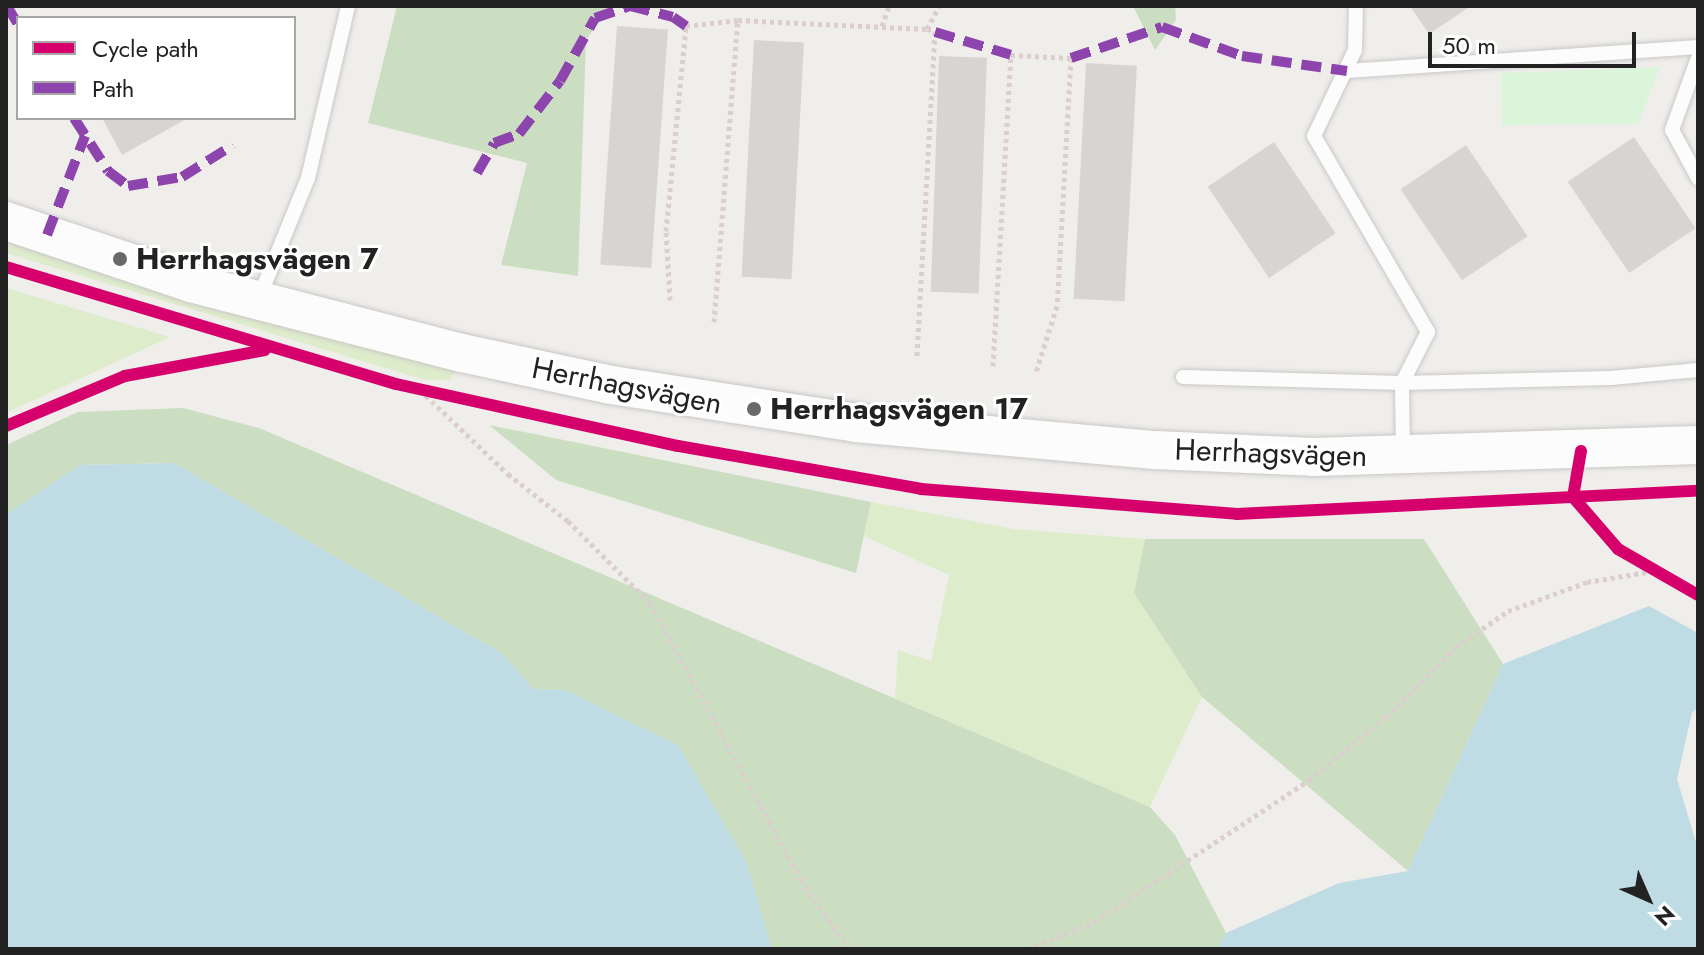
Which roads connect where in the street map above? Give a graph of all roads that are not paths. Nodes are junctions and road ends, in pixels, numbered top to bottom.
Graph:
1 (348, 6) edge
2 (1356, 6) edge
3 (1698, 47) edge
4 (1698, 58) edge
5 (1347, 71) junction
6 (1698, 178) edge
7 (6, 221) edge
8 (258, 302) junction
9 (1698, 370) edge
10 (1183, 377) dead end
11 (1402, 383) junction
12 (1698, 445) edge
13 (1403, 457) junction

1 - 8 lane
2 - 5 lane
3 - 5 lane
4 - 6 lane
5 - 11 lane
7 - 8 street, Herrhagsvägen
8 - 13 street, Herrhagsvägen
9 - 11 lane
10 - 11 lane
11 - 13 lane
12 - 13 street, Herrhagsvägen

